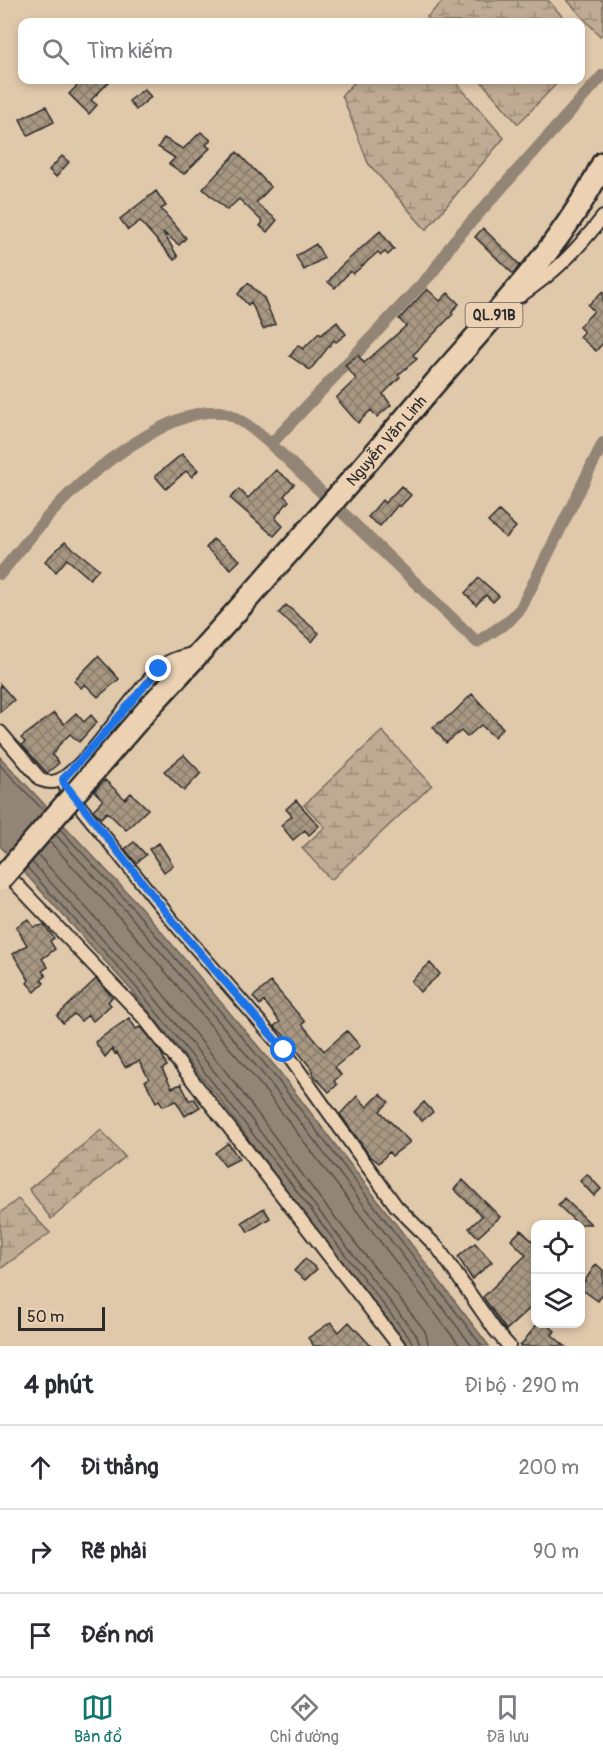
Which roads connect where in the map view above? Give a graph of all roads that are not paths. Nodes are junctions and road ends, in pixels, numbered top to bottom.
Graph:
1 (603, 163) edge
2 (603, 217) edge
3 (497, 311) junction
4 (201, 652) junction
5 (0, 732) edge
6 (63, 779) junction
7 (0, 867) edge
8 (0, 880) edge
9 (399, 1346) edge
10 (509, 1346) edge

1 - 3 highway, Nguyễn Văn Linh / QL.91B
2 - 3 street
3 - 4 highway, Nguyễn Văn Linh / QL.91B
4 - 6 street
4 - 8 highway, Nguyễn Văn Linh / QL.91B, bridge
5 - 6 street
6 - 10 street
7 - 9 street

